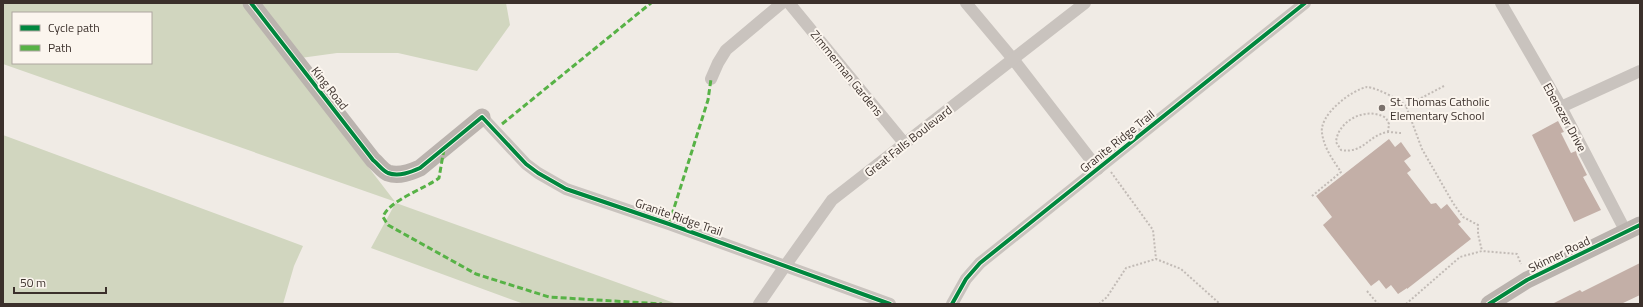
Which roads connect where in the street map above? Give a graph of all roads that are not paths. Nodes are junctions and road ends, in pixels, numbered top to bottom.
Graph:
1 (251, 3) edge
2 (782, 3) edge
3 (789, 3) edge
4 (966, 3) edge
5 (1084, 3) edge
6 (1305, 3) edge
7 (1501, 3) edge
8 (1013, 59) junction
9 (1640, 71) edge
10 (711, 79) dead end
11 (1561, 107) junction
12 (482, 117) joint
13 (905, 144) junction
14 (1101, 166) junction
15 (1633, 229) edge
16 (784, 266) junction
17 (759, 304) edge
18 (890, 304) edge
19 (952, 304) edge
20 (1489, 304) edge

1 - 12 street, King Road
2 - 10 street
3 - 13 street, Zimmerman Gardens
4 - 8 street, Granite Ridge Trail
5 - 8 street, Great Falls Boulevard
6 - 14 street, Granite Ridge Trail
7 - 11 street, Ebenezer Drive
8 - 13 street, Great Falls Boulevard
8 - 14 street, Granite Ridge Trail
9 - 11 street
11 - 15 street, Ebenezer Drive
12 - 16 street, Granite Ridge Trail
13 - 16 street, Great Falls Boulevard
14 - 19 street, Granite Ridge Trail
15 - 20 street, Skinner Road
16 - 17 street, Great Falls Boulevard
16 - 18 street, Granite Ridge Trail

